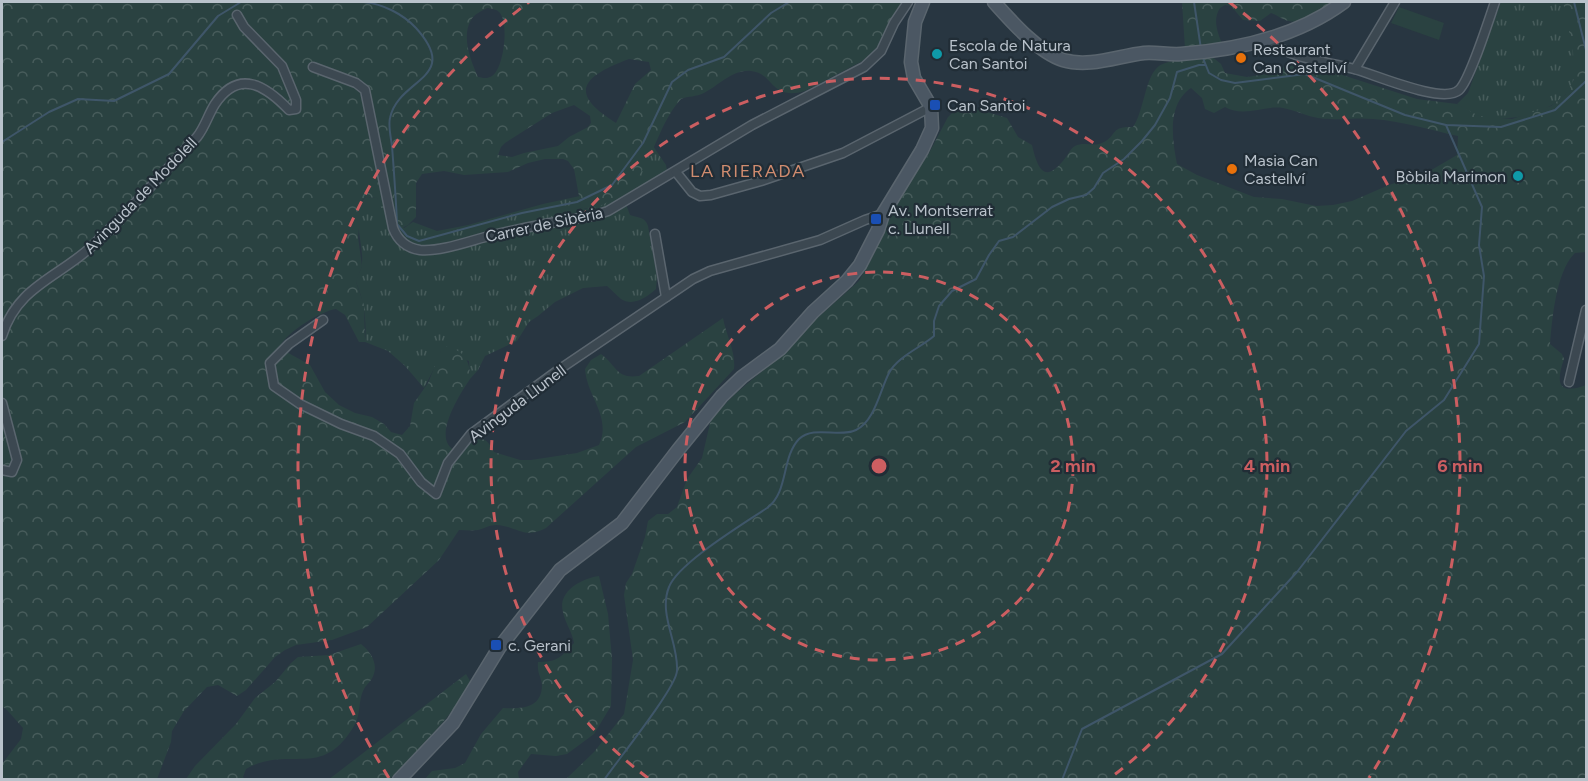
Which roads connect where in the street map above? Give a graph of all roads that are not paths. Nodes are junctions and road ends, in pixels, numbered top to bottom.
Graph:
1 (908, 2) edge
2 (923, 2) edge
3 (994, 2) edge
4 (1344, 2) edge
5 (1395, 2) edge
6 (1495, 2) edge
7 (237, 15) dead end
8 (1280, 34) junction
9 (1253, 43) junction
10 (1280, 48) junction
11 (1289, 53) junction
12 (313, 67) dead end
13 (1355, 69) junction
14 (931, 107) junction
15 (676, 172) junction
16 (883, 214) junction
17 (655, 234) dead end
18 (666, 297) junction
19 (1587, 310) edge
20 (323, 320) dead end
21 (2, 336) edge
22 (1569, 382) dead end
23 (2, 403) edge
24 (2, 470) edge
25 (399, 780) edge

1 - 15 street, Carrer de Sibèria
2 - 14 street
3 - 9 street
4 - 8 street
5 - 13 street
6 - 13 street
7 - 21 street, Avinguda de Modolell
8 - 9 street
8 - 10 street
8 - 11 street
9 - 10 street
10 - 11 street
11 - 13 street
12 - 15 street, Carrer de Sibèria
14 - 15 street
14 - 16 street
16 - 18 street, Avinguda Llunell
16 - 25 street
17 - 18 street
18 - 20 street, Avinguda Llunell
19 - 22 street
23 - 24 street

